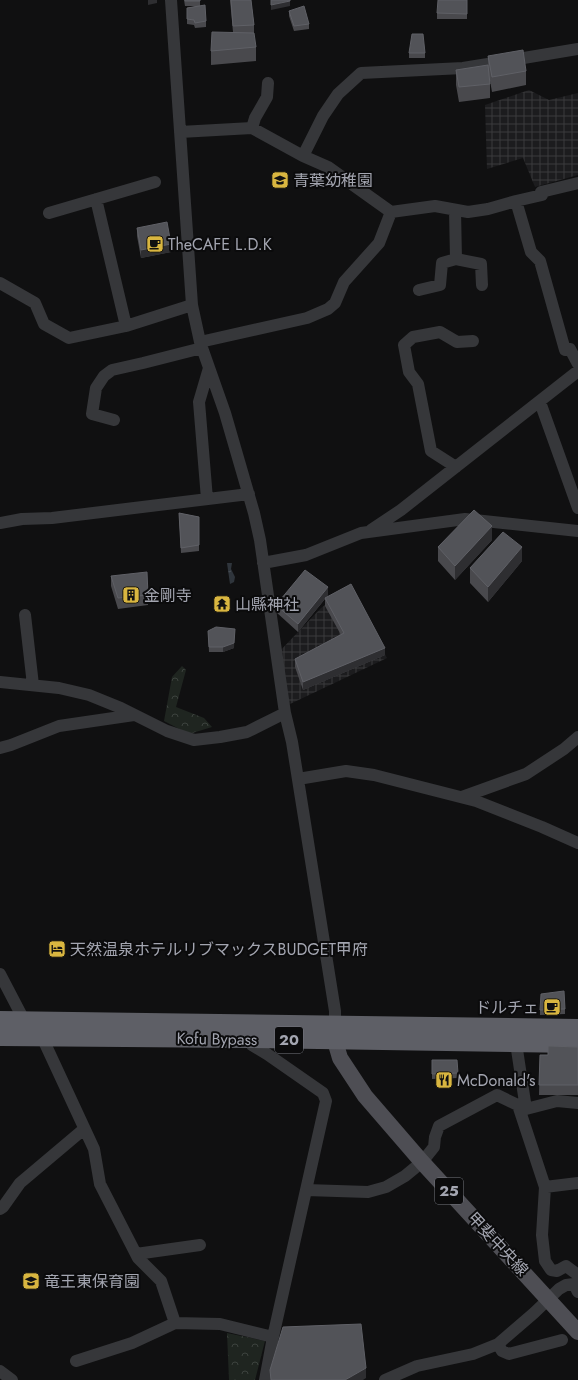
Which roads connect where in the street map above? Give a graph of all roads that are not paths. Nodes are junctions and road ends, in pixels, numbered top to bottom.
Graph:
1 (171, 0) edge
2 (578, 50) edge
3 (268, 83) dead end
4 (252, 128) junction
5 (180, 132) junction
6 (303, 156) junction
7 (155, 182) dead end
8 (578, 183) edge
9 (96, 199) junction
10 (516, 201) junction
11 (456, 210) junction
12 (391, 212) junction
13 (49, 213) dead end
14 (456, 259) junction
15 (0, 283) edge
16 (482, 285) dead end
17 (419, 290) dead end
18 (192, 305) junction
19 (126, 326) junction
20 (473, 341) dead end
21 (201, 345) junction
22 (578, 364) edge
23 (209, 368) junction
24 (578, 371) edge
25 (540, 402) junction
26 (114, 420) dead end
27 (456, 467) junction
28 (249, 494) junction
29 (207, 499) junction
30 (578, 508) edge
31 (0, 523) edge
32 (578, 531) edge
33 (369, 532) junction
34 (264, 563) junction
35 (25, 615) dead end
36 (0, 682) edge
37 (33, 685) junction
38 (285, 713) junction
39 (134, 714) junction
40 (578, 737) edge
41 (0, 748) edge
42 (298, 779) junction
43 (462, 797) junction
44 (578, 843) edge
45 (0, 974) edge
46 (0, 1020) edge
47 (24, 1020) junction
48 (578, 1028) edge
49 (335, 1033) junction
50 (0, 1036) edge
51 (42, 1037) junction
52 (250, 1039) junction
53 (516, 1043) junction
54 (578, 1044) edge
55 (578, 1103) edge
56 (522, 1107) junction
57 (84, 1129) junction
58 (422, 1162) junction
59 (578, 1183) edge
60 (545, 1187) junction
61 (306, 1190) junction
62 (0, 1209) edge
63 (200, 1245) dead end
64 (136, 1254) junction
65 (577, 1282) edge
66 (548, 1299) junction
67 (175, 1323) junction
68 (578, 1332) edge
69 (273, 1337) junction
70 (562, 1340) dead end
71 (498, 1344) junction
72 (76, 1361) dead end
73 (0, 1371) edge
74 (12, 1380) edge
75 (265, 1380) edge
76 (385, 1380) edge

1 - 5 street
2 - 6 street
3 - 4 street
4 - 5 street
4 - 6 street
5 - 18 street
6 - 12 street
7 - 9 street
8 - 10 street
9 - 13 street
9 - 19 street
10 - 11 street
10 - 22 street
11 - 12 street
11 - 14 street
12 - 21 street
14 - 16 street
14 - 17 street
15 - 19 street
18 - 19 street
18 - 21 street
20 - 27 street
21 - 23 street
21 - 26 street
23 - 28 street
23 - 29 street
24 - 25 street
25 - 27 street
25 - 30 street
27 - 33 street
28 - 29 street
28 - 34 street
29 - 31 street
32 - 33 street
33 - 34 street
34 - 38 street
35 - 37 street
36 - 37 street
37 - 39 street
38 - 39 street
38 - 42 street
39 - 41 street
40 - 43 street
42 - 43 street
42 - 49 street
43 - 44 street
45 - 47 street
46 - 47 highway, Kofu Bypass / 20
47 - 49 highway, Kofu Bypass / 20
48 - 49 highway, Kofu Bypass / 20
49 - 52 highway, Kofu Bypass / 20
49 - 53 highway, Kofu Bypass / 20
49 - 58 main road, 甲斐中央線 / 25
50 - 51 highway, Kofu Bypass / 20
51 - 52 highway, Kofu Bypass / 20
51 - 57 street
52 - 61 street
53 - 54 highway, Kofu Bypass / 20
53 - 56 street
55 - 56 street
56 - 58 street
56 - 60 street
57 - 62 street
57 - 64 street
58 - 61 street
58 - 66 main road, 甲斐中央線 / 25
59 - 60 street
60 - 65 street
61 - 69 street
63 - 64 street
64 - 67 street
65 - 66 street
66 - 68 main road, 甲斐中央線 / 25
66 - 71 street
67 - 69 street
67 - 72 street
69 - 75 street
70 - 71 street
71 - 76 street
73 - 74 street

